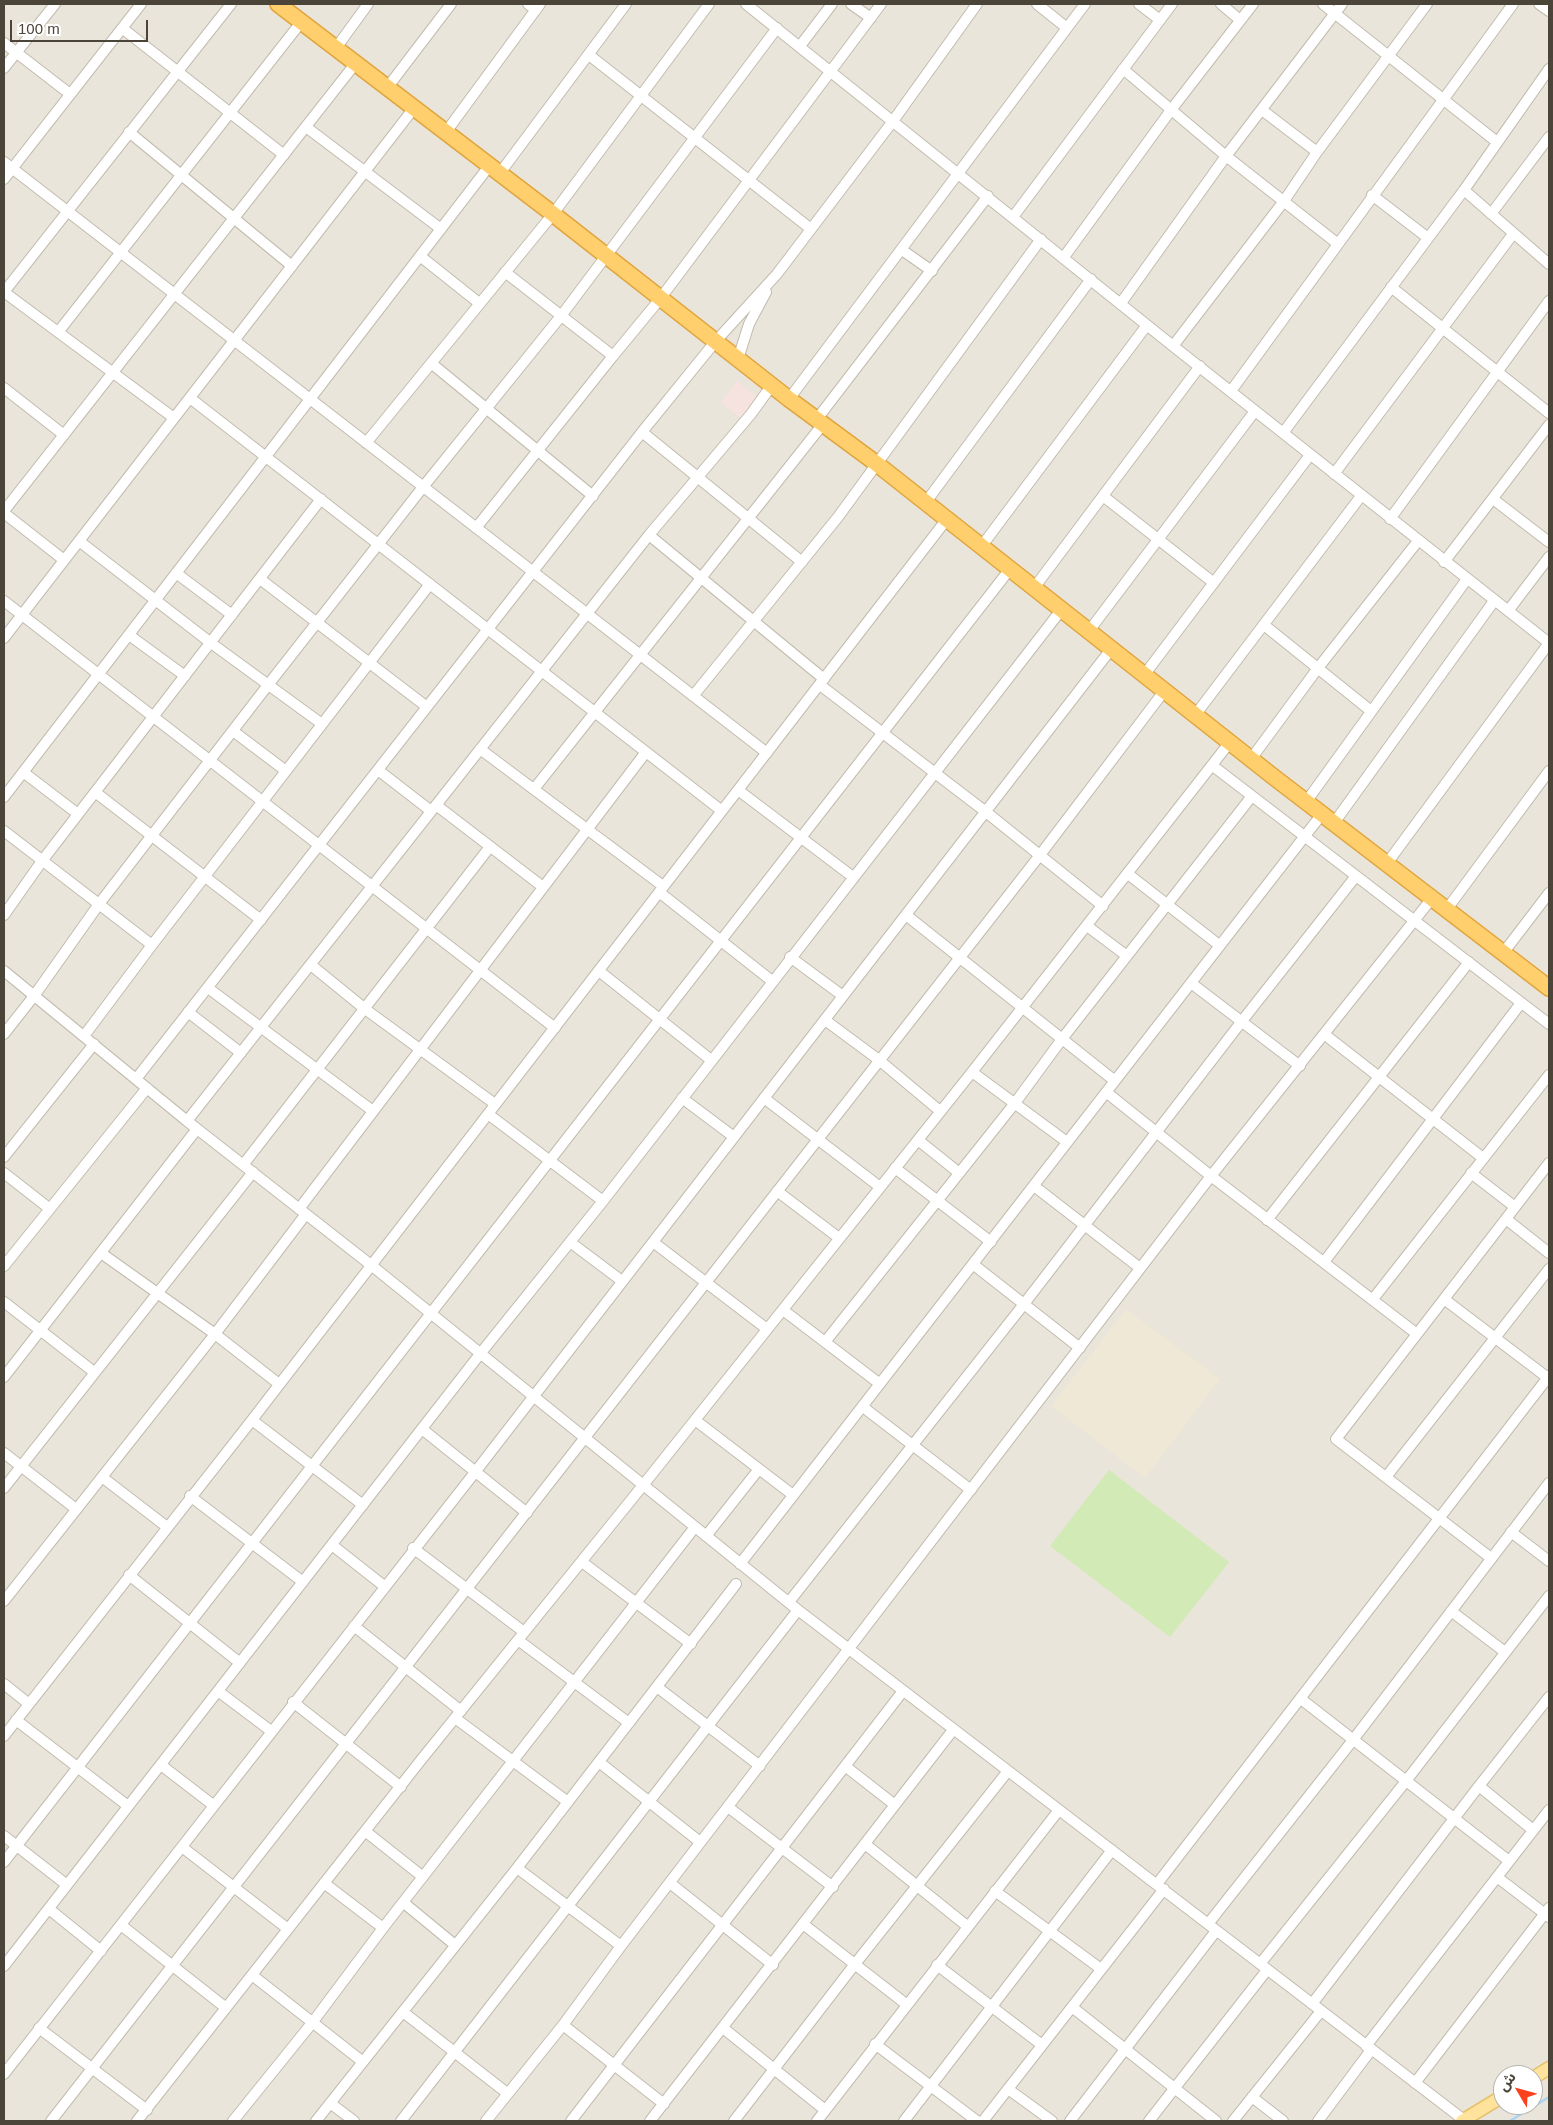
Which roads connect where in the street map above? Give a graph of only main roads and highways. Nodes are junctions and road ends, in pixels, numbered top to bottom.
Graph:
1 (278, 4) edge
2 (1549, 988) edge
3 (1493, 2102) edge
4 (1463, 2121) edge

1 - 2 highway
3 - 4 main road

